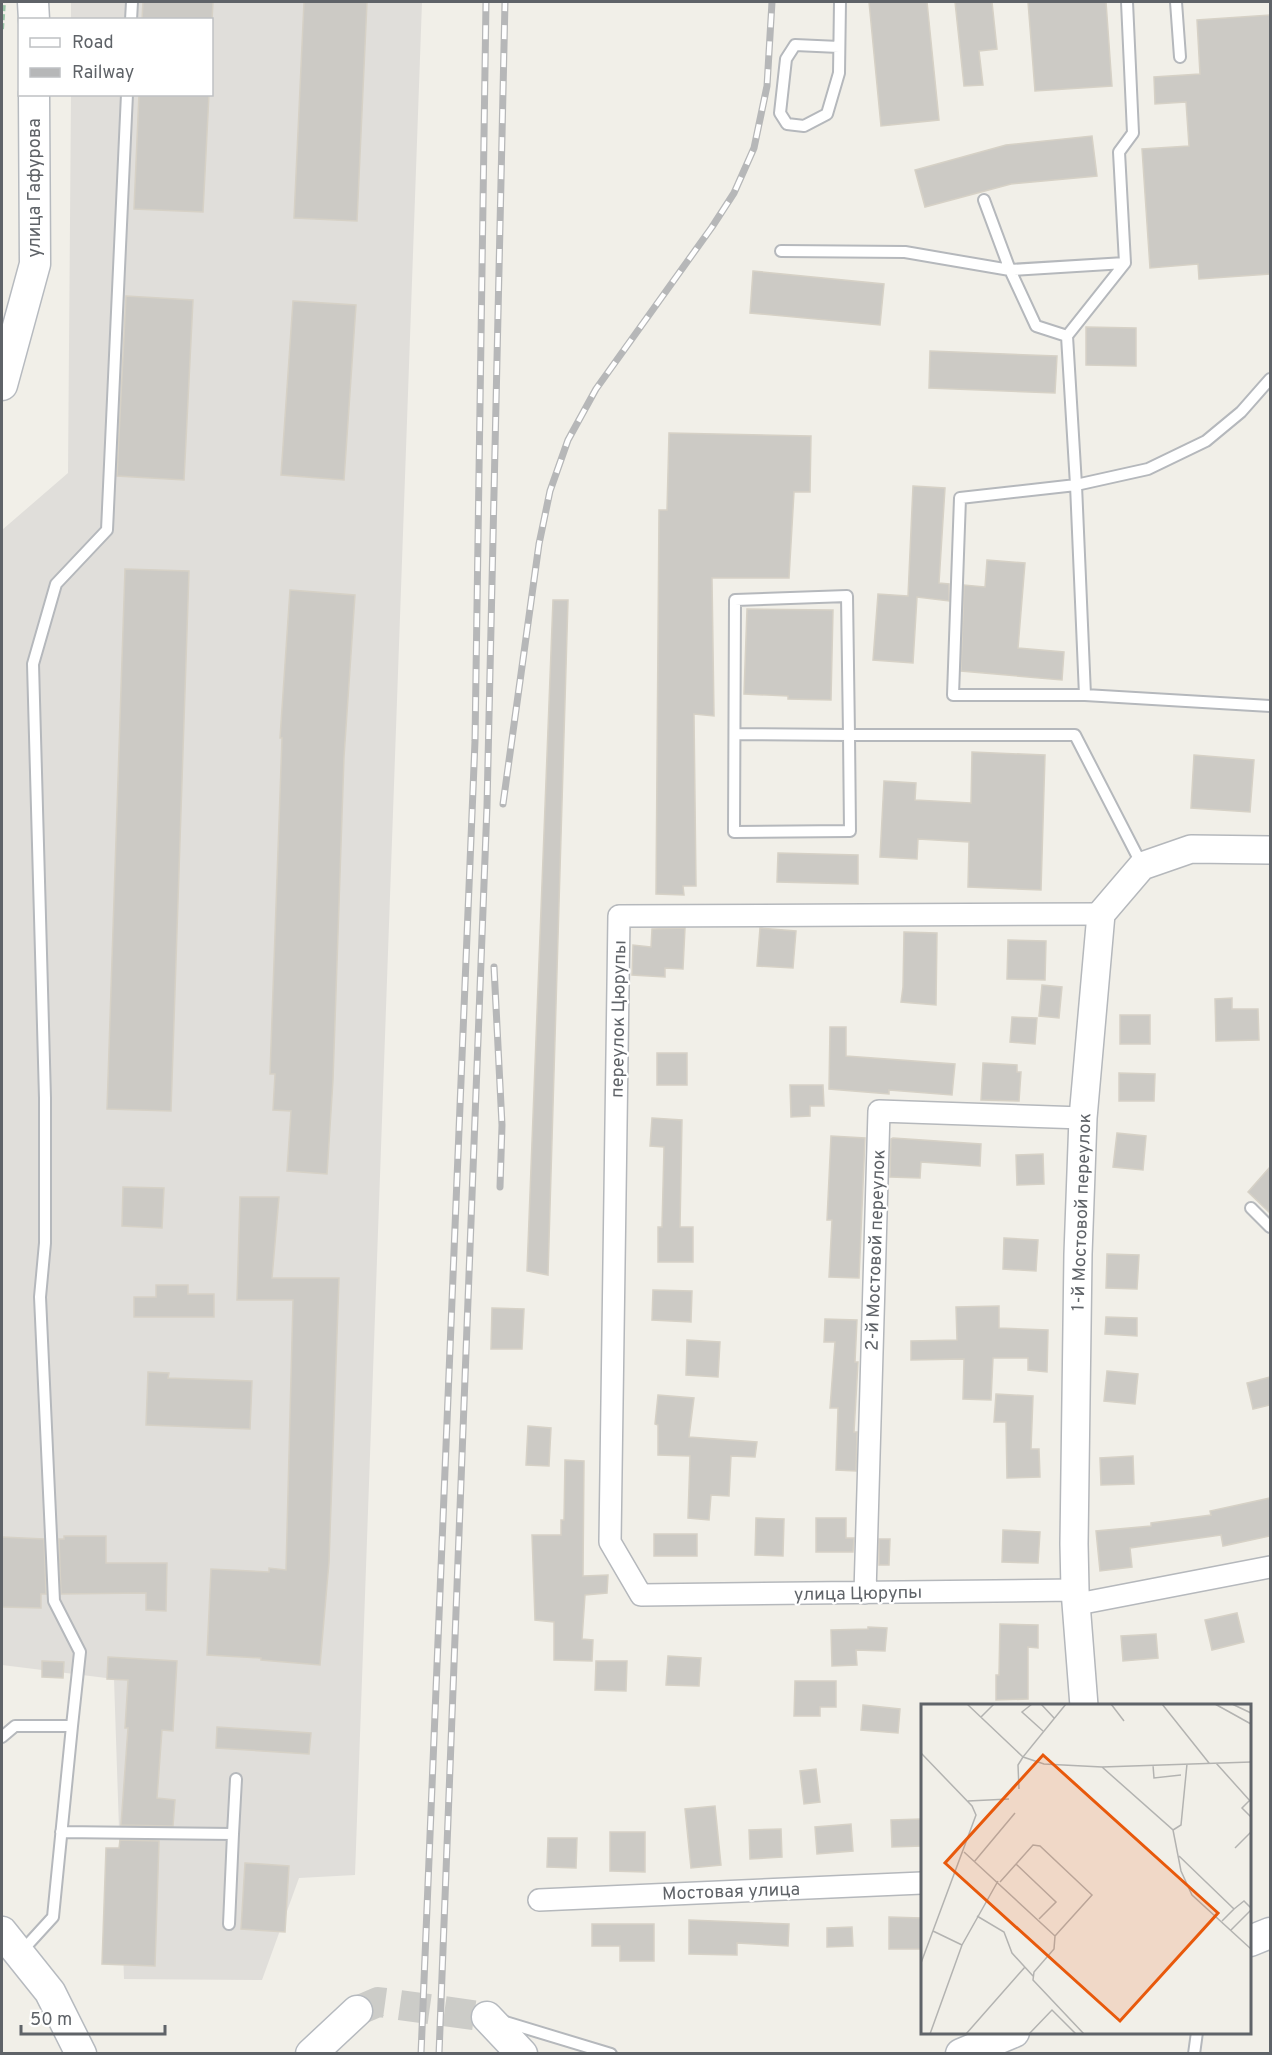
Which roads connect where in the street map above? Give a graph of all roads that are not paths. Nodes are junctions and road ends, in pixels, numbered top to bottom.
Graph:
1 (33, 2) edge
2 (132, 2) edge
3 (840, 2) edge
4 (1127, 2) edge
5 (1176, 2) edge
6 (34, 18) edge
7 (131, 18) edge
8 (839, 47) junction
9 (1180, 57) dead end
10 (34, 96) edge
11 (128, 96) edge
12 (984, 200) dead end
13 (781, 251) dead end
14 (1125, 263) junction
15 (1010, 270) junction
16 (1067, 336) junction
17 (1270, 379) edge
18 (2, 385) edge
19 (1076, 485) junction
20 (1085, 695) junction
21 (1270, 706) edge
22 (735, 734) junction
23 (849, 735) junction
24 (1270, 850) edge
25 (1142, 866) junction
26 (1101, 914) junction
27 (1083, 1118) junction
28 (1251, 1208) dead end
29 (1270, 1227) edge
30 (1270, 1567) edge
31 (865, 1593) junction
32 (642, 1595) joint
33 (1077, 1597) junction
34 (1084, 1704) edge
35 (72, 1726) junction
36 (2, 1737) edge
37 (236, 1779) dead end
38 (62, 1833) junction
39 (233, 1834) junction
40 (921, 1883) edge
41 (539, 1900) dead end
42 (229, 1924) dead end
43 (1270, 1933) edge
44 (1251, 1941) edge
45 (10, 1943) edge
46 (357, 2011) tunnel mouth
47 (487, 2017) joint
48 (1009, 2034) edge
49 (1197, 2034) edge
50 (81, 2054) edge
51 (311, 2054) edge
52 (522, 2054) edge
53 (611, 2054) edge
54 (961, 2054) edge
55 (1194, 2054) edge

1 - 6 main road
2 - 7 lane
3 - 8 lane
4 - 14 lane
5 - 9 lane
8 - 8 lane
10 - 18 main road, улица Гафурова
11 - 35 lane
12 - 15 lane
13 - 15 lane
14 - 15 lane
14 - 16 lane
15 - 16 lane
16 - 19 lane
17 - 19 lane
19 - 20 lane
19 - 20 lane
20 - 21 lane
22 - 23 lane
22 - 23 lane
22 - 23 lane
23 - 25 lane
24 - 25 street
25 - 26 street
26 - 27 street, 1-й Мостовой переулок
26 - 32 street, переулок Цюрупы
27 - 31 street, 2-й Мостовой переулок
27 - 33 street, 1-й Мостовой переулок
28 - 29 lane
30 - 33 street, улица Цюрупы
31 - 32 street, улица Цюрупы
31 - 33 street, улица Цюрупы
33 - 34 street, 1-й Мостовой переулок
35 - 36 lane
35 - 38 lane
37 - 39 lane
38 - 39 lane
38 - 45 lane
39 - 42 lane
40 - 41 street, Мостовая улица
43 - 44 main road
45 - 50 main road
46 - 51 main road
47 - 52 main road
47 - 53 lane
48 - 54 main road
49 - 55 lane

